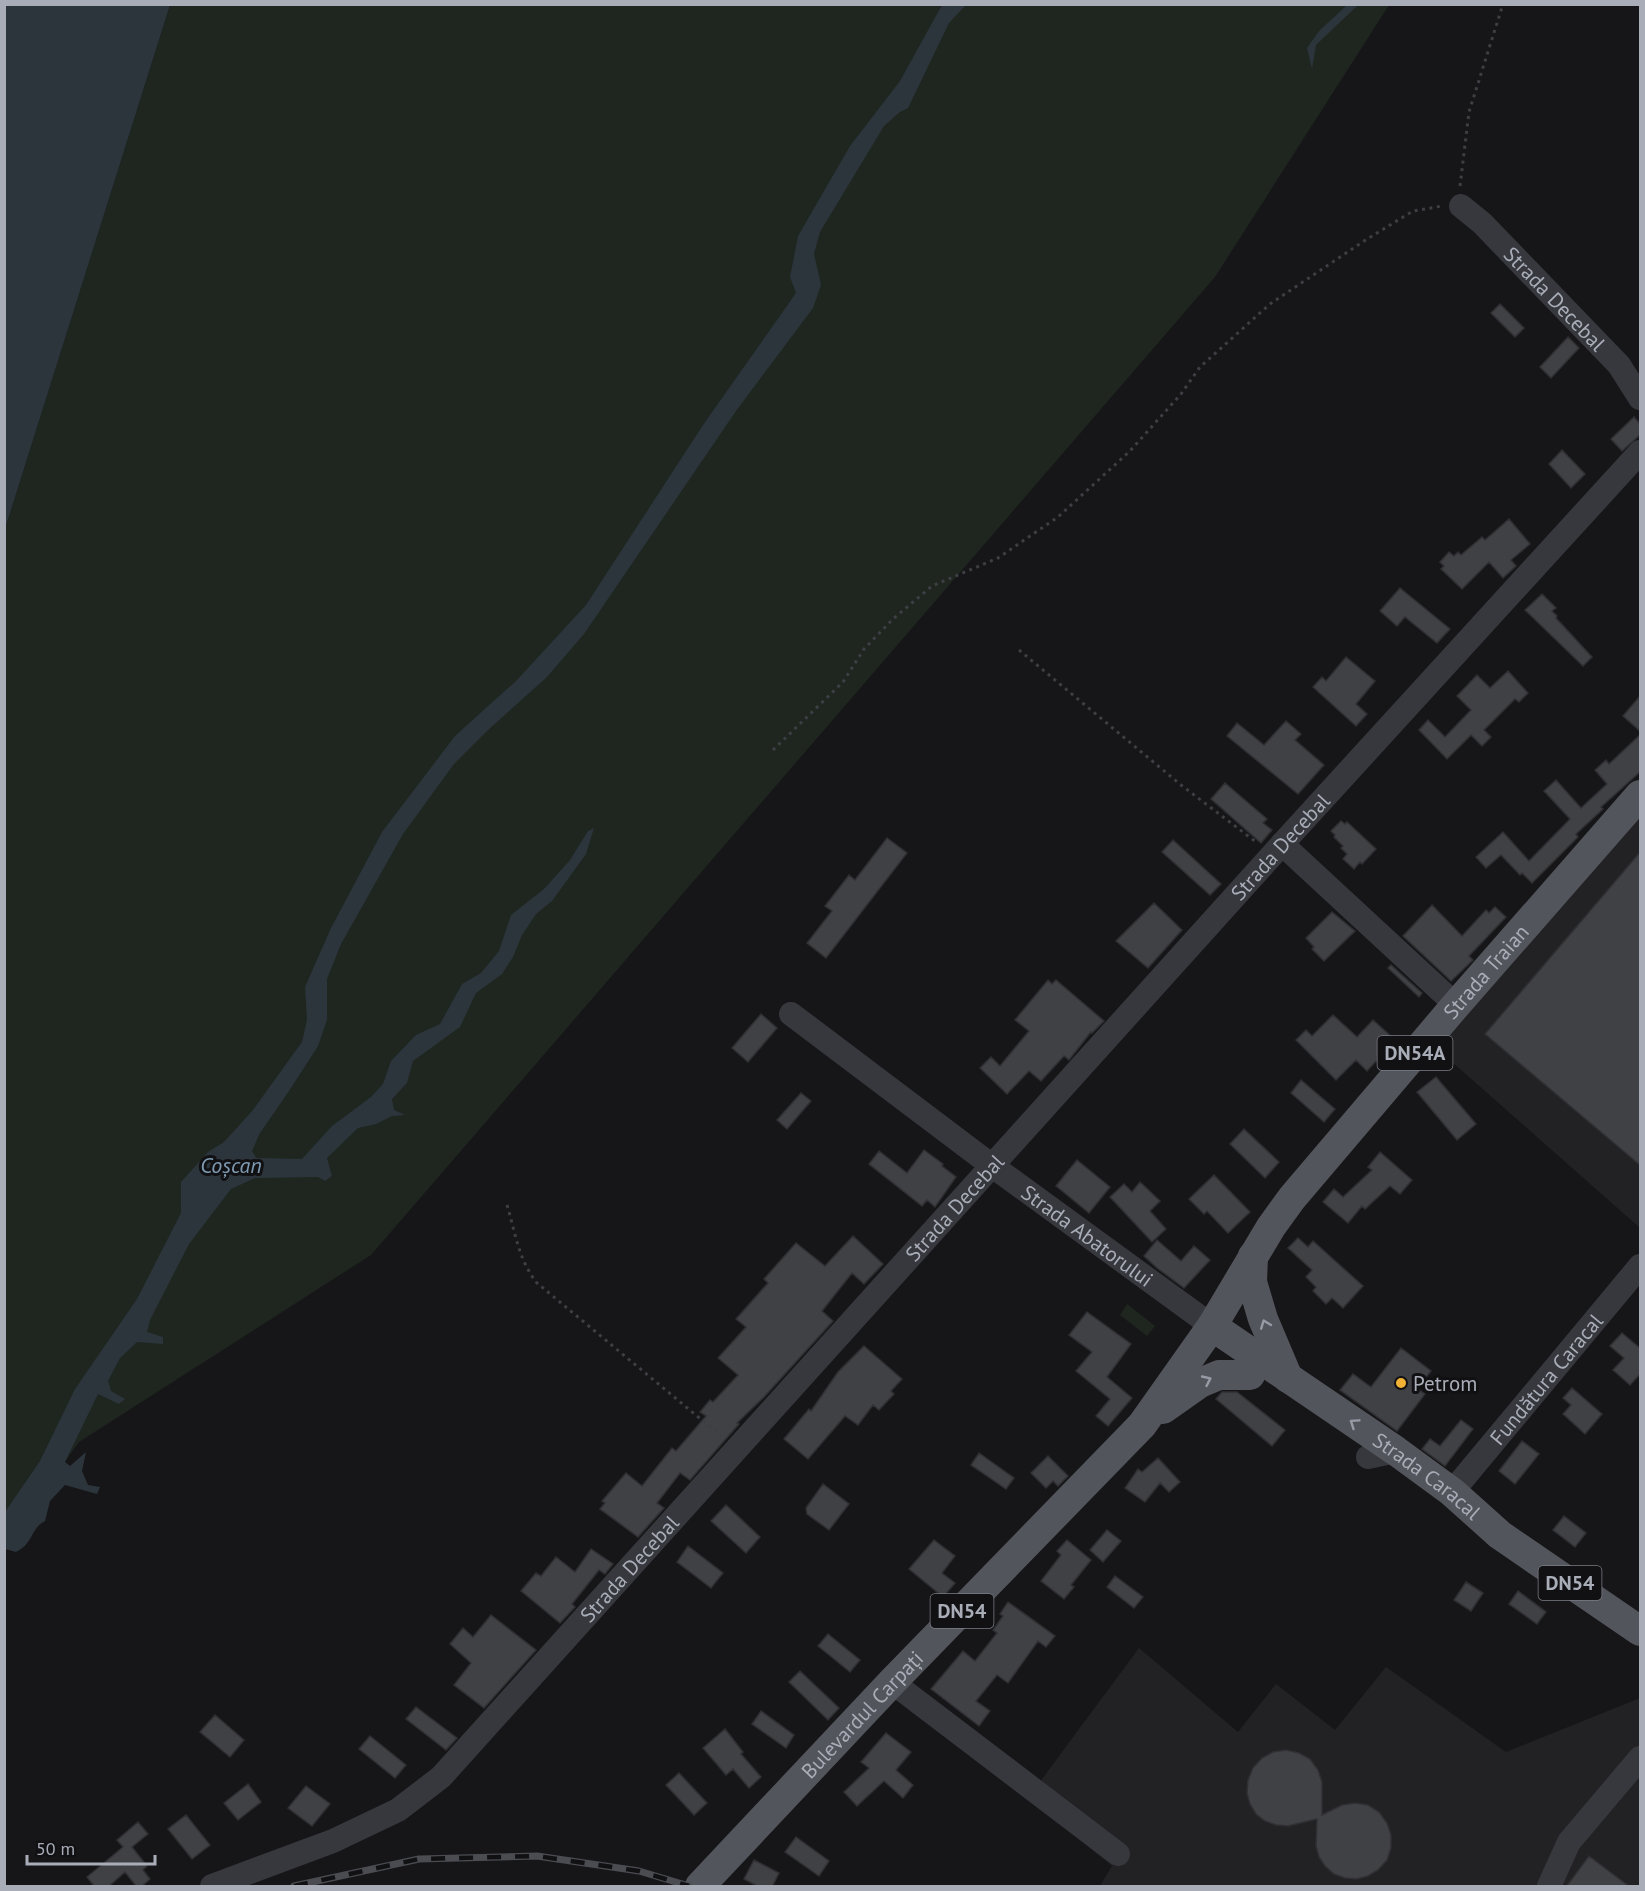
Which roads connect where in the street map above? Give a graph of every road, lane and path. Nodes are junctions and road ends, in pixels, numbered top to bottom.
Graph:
1 (1503, 4) edge
2 (1461, 206) junction
3 (1641, 398) edge
4 (1638, 460) edge
5 (1019, 650) dead end
6 (773, 750) dead end
7 (1641, 795) edge
8 (1277, 849) junction
9 (1456, 1005) junction
10 (790, 1014) dead end
11 (991, 1165) junction
12 (507, 1205) dead end
13 (1253, 1256) junction
14 (1641, 1266) edge
15 (1206, 1334) junction
16 (1250, 1375) junction
17 (1283, 1386) junction
18 (1142, 1425) junction
19 (736, 1449) junction
20 (1382, 1454) junction
21 (1452, 1492) junction
22 (1500, 1535) junction
23 (1641, 1631) edge
24 (892, 1682) junction
25 (1641, 1758) edge
26 (1118, 1854) dead end
27 (212, 1887) edge
28 (700, 1887) edge
29 (1549, 1887) edge

1 - 2 path
2 - 3 street, Strada Decebal
2 - 6 path
4 - 8 street, Strada Decebal
5 - 8 path
7 - 9 main road, Strada Traian / DN54A
8 - 9 street
8 - 11 street, Strada Decebal
9 - 13 main road, Strada Traian / DN54A
10 - 11 street, Strada Abatorului
11 - 15 street, Strada Abatorului
11 - 19 street, Strada Decebal
12 - 19 path
13 - 15 main road, Strada Traian / DN54A
17 -> 13 main road
14 - 21 street, Fundătura Caracal
15 - 16 main road, DN54
15 - 17 main road, Strada Caracal / DN54
15 - 18 main road, Bulevardul Carpați / DN54
16 - 17 main road, DN54
18 -> 16 main road
17 - 20 main road, Strada Caracal / DN54
18 - 24 main road, Bulevardul Carpați / DN54
19 - 27 street, Strada Decebal
20 - 21 main road, Strada Caracal / DN54
20 - 22 main road, DN54
21 - 22 main road, Strada Caracal / DN54
22 - 23 main road, Strada Caracal / DN54
24 - 26 street
24 - 28 main road, Bulevardul Carpați / DN54
25 - 29 street

